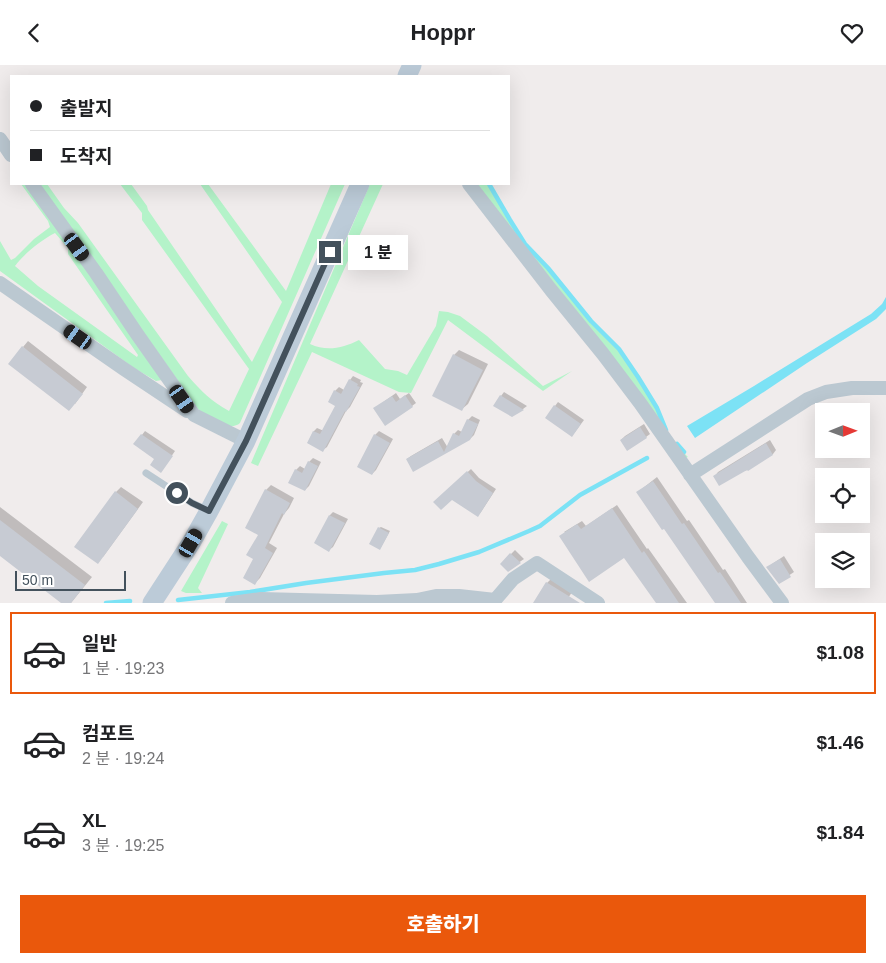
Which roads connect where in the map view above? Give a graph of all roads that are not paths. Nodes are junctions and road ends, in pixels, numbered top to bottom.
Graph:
1 (0, 139) edge
2 (10, 154) edge
3 (33, 185) edge
4 (360, 185) edge
5 (470, 185) edge
6 (0, 283) edge
7 (886, 388) edge
8 (194, 415) junction
9 (246, 441) junction
10 (146, 473) dead end
11 (690, 475) junction
12 (209, 511) junction
13 (419, 601) edge
14 (776, 601) edge
15 (152, 603) edge
16 (232, 603) edge
17 (598, 603) edge

1 - 2 street
3 - 8 street
4 - 9 main road
5 - 11 street
6 - 8 street
7 - 11 street
8 - 9 street
9 - 12 main road
10 - 12 lane
11 - 14 street
12 - 15 main road
13 - 16 street
13 - 17 street

